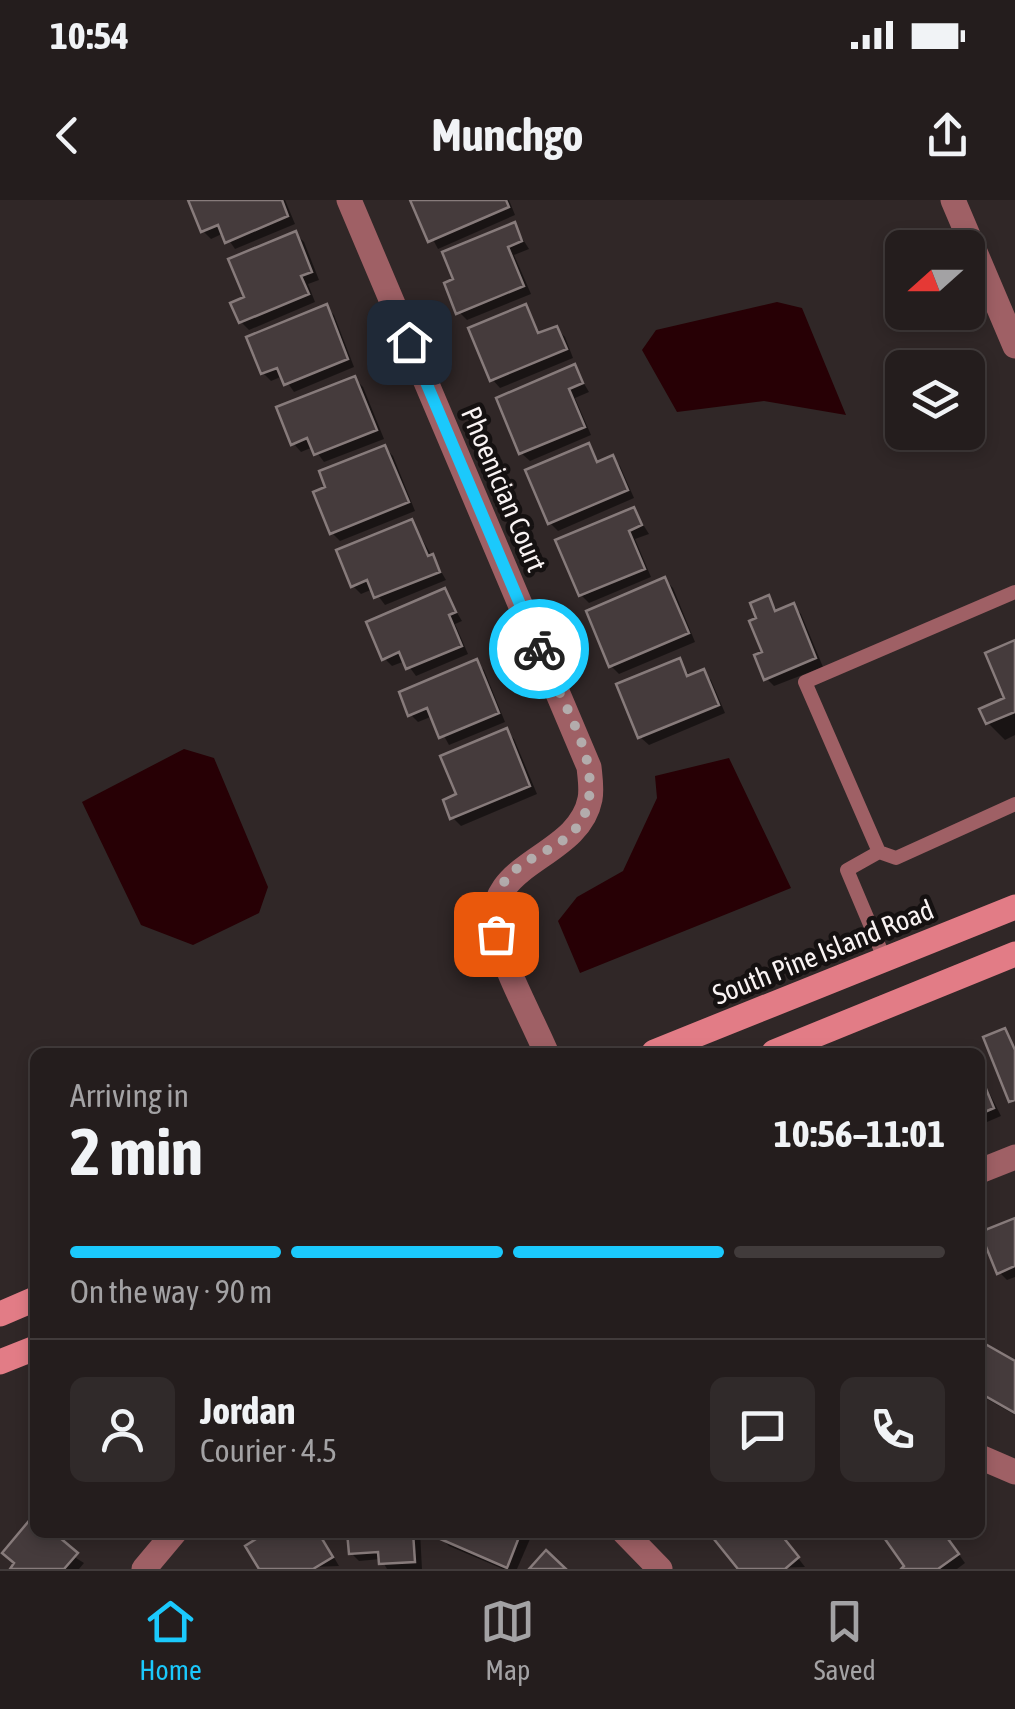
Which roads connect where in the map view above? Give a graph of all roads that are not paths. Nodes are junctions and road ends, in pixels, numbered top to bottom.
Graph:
1 (349, 200) edge
2 (953, 200) edge
3 (1015, 346) edge
4 (1015, 592) edge
5 (1015, 804) edge
6 (878, 852) junction
7 (1015, 907) edge
8 (1015, 954) edge
9 (885, 960) junction
10 (544, 1048) edge
11 (664, 1048) edge
12 (784, 1048) edge
13 (1015, 1157) edge
14 (985, 1169) edge
15 (30, 1301) edge
16 (0, 1314) edge
17 (30, 1350) edge
18 (0, 1362) edge
19 (985, 1458) edge
20 (1015, 1472) edge
21 (170, 1538) edge
22 (630, 1538) edge
23 (144, 1569) edge
24 (660, 1569) edge

1 - 10 street, Phoenician Court
2 - 3 street
4 - 6 lane
5 - 6 lane
6 - 9 lane
7 - 9 main road, South Pine Island Road
8 - 12 main road
9 - 11 main road, South Pine Island Road
13 - 14 street
15 - 16 main road
17 - 18 main road
19 - 20 street
21 - 23 street
22 - 24 street

